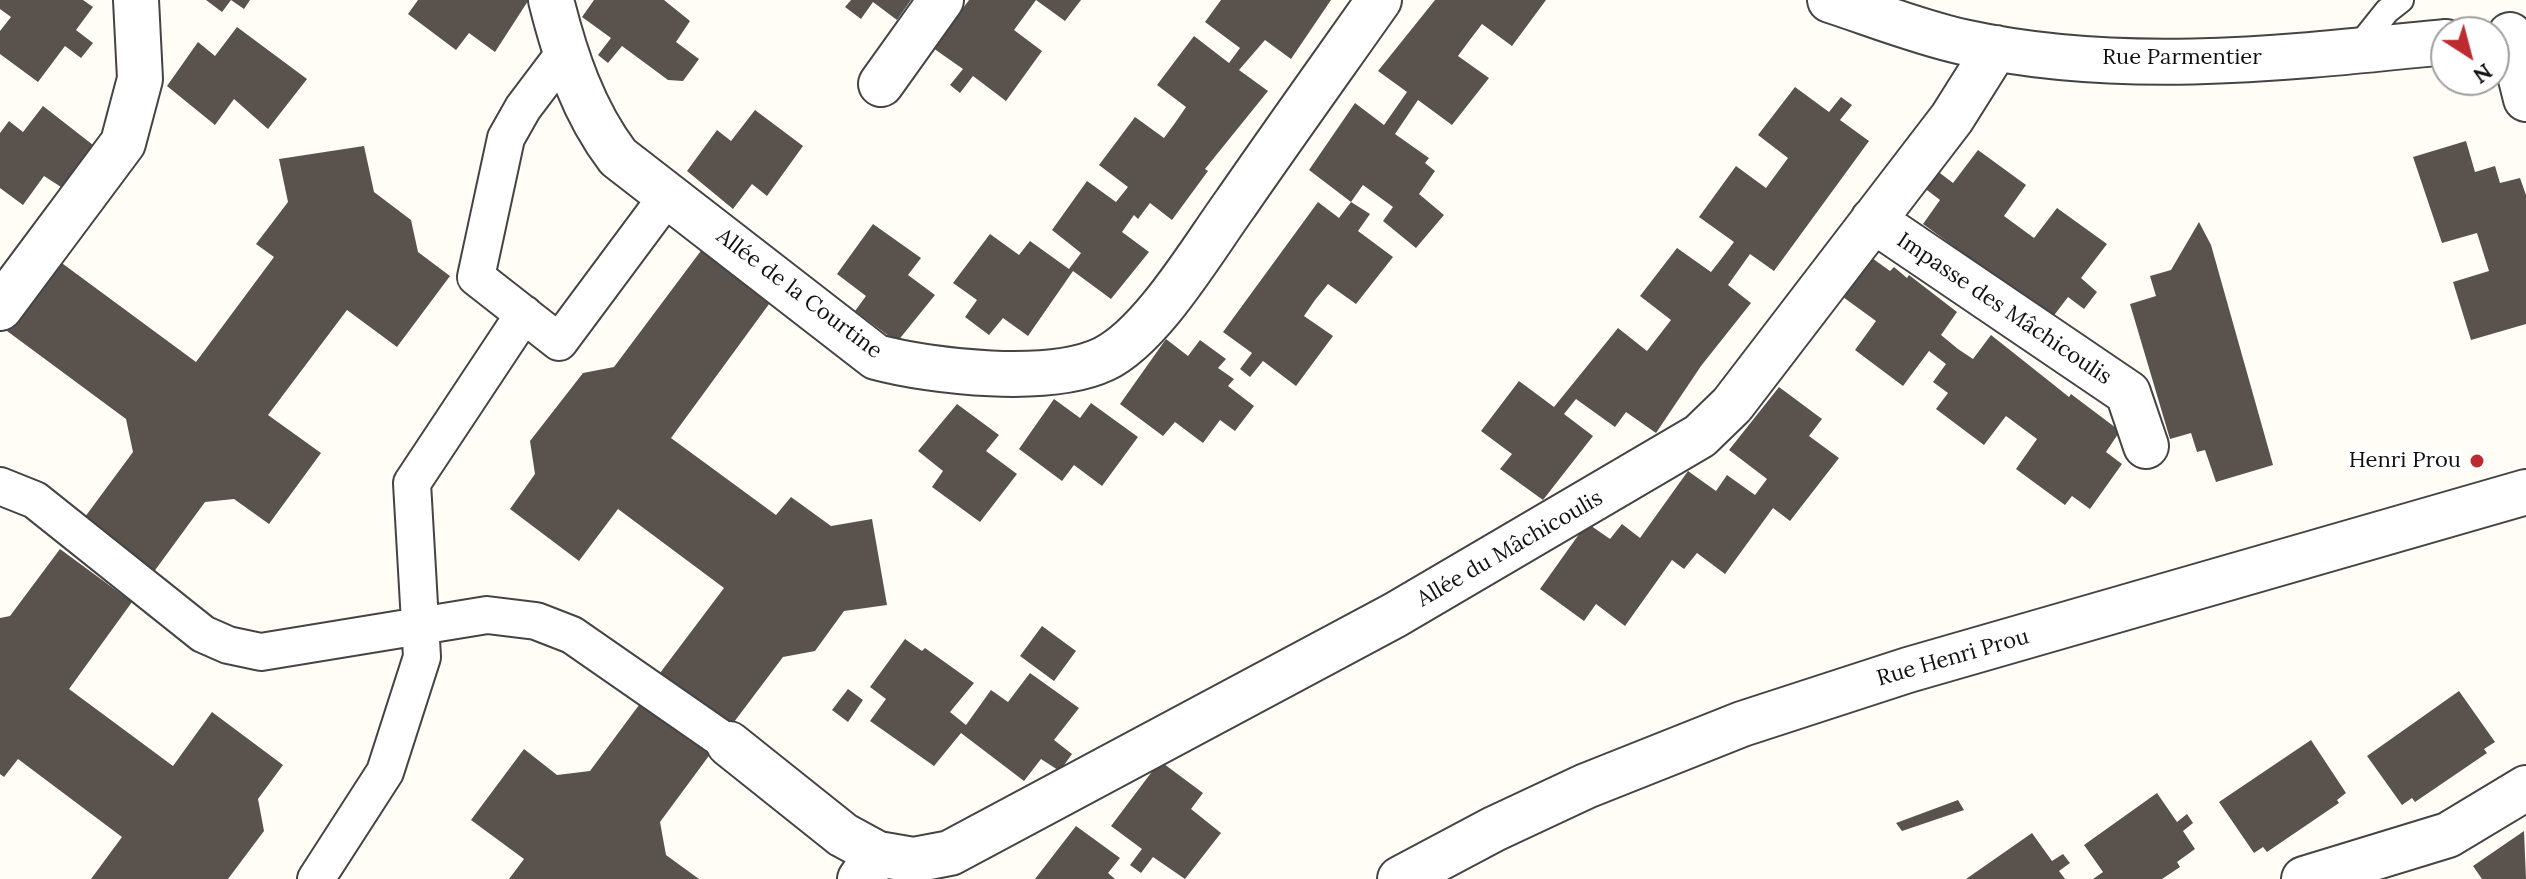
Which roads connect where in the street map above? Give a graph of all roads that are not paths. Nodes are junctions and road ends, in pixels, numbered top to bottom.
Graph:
1 (136, 0) edge
2 (551, 0) edge
3 (941, 0) edge
4 (1379, 0) edge
5 (1830, 0) edge
6 (2401, 0) edge
7 (2510, 36) edge
8 (2430, 44) edge
9 (1996, 48) junction
10 (566, 51) junction
11 (2355, 51) junction
12 (881, 84) dead end
13 (2526, 99) edge
14 (669, 194) junction
15 (1873, 220) junction
16 (0, 308) edge
17 (524, 314) junction
18 (2146, 446) dead end
19 (0, 486) edge
20 (2526, 492) edge
21 (422, 628) junction
22 (729, 744) joint
23 (2526, 788) edge
24 (869, 866) edge
25 (316, 879) edge
26 (1400, 879) edge
27 (2304, 879) edge

1 - 16 street
2 - 10 street, Allée de la Courtine
3 - 12 street
4 - 14 street, Allée de la Courtine
5 - 9 street, Rue Parmentier
6 - 11 lane
7 - 13 street
8 - 11 street, Rue Parmentier
9 - 11 street, Rue Parmentier
9 - 15 street, Allée du Mâchicoulis
10 - 14 street, Allée de la Courtine
10 - 17 street
14 - 17 street
15 - 18 street, Impasse des Mâchicoulis
15 - 24 street, Allée du Mâchicoulis
17 - 21 street
19 - 21 street
20 - 26 street, Rue Henri Prou
21 - 22 street
21 - 25 street
22 - 24 street, Allée du Mâchicoulis
23 - 27 street

